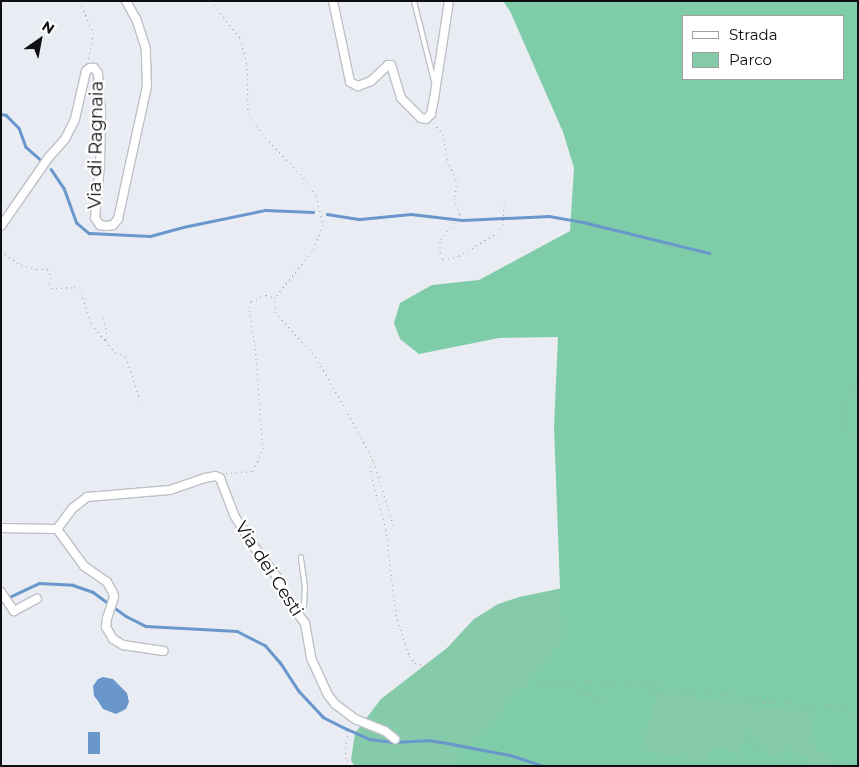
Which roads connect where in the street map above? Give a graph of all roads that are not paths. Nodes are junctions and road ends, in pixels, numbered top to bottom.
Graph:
1 (126, 1) edge
2 (333, 1) edge
3 (414, 1) edge
4 (449, 1) edge
5 (436, 87) junction
6 (1, 226) edge
7 (1, 528) edge
8 (57, 529) junction
9 (301, 557) dead end
10 (3, 594) edge
11 (37, 600) dead end
12 (297, 614) junction
13 (164, 651) dead end
14 (395, 739) dead end

1 - 6 street, Via di Ragnaia
2 - 5 street
3 - 5 lane
4 - 5 street
7 - 8 street
8 - 12 street, Via dei Cesti
8 - 13 street
9 - 12 lane
10 - 11 street
12 - 14 street, Via dei Cesti

